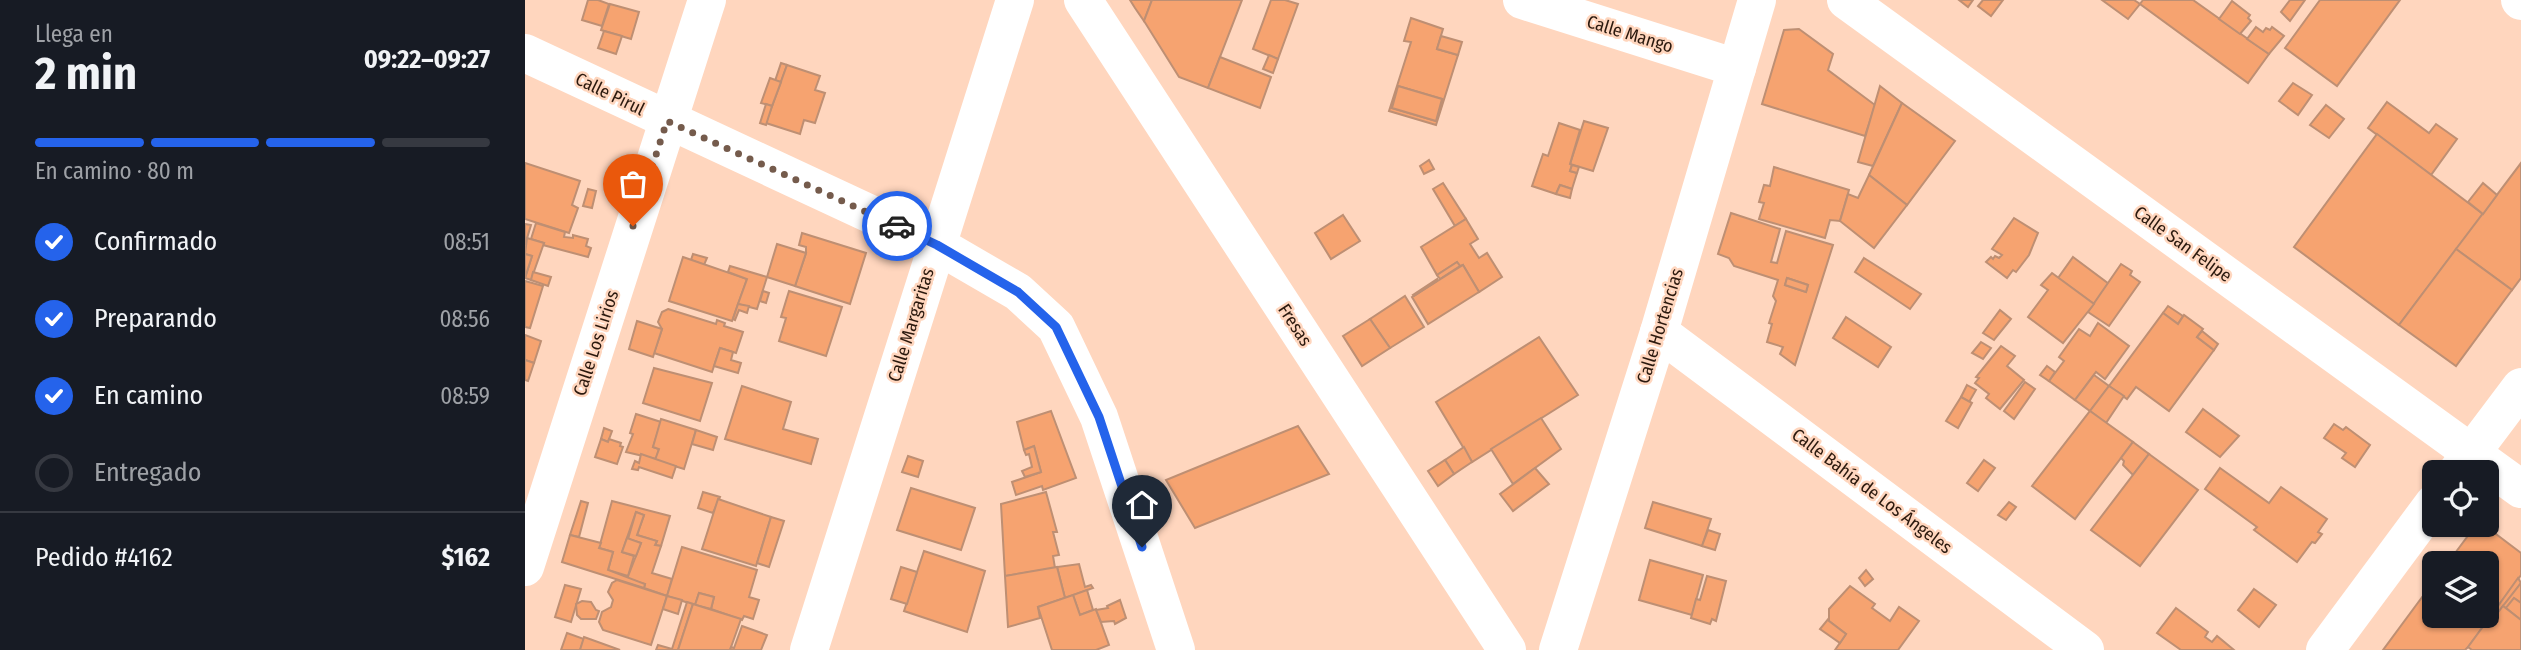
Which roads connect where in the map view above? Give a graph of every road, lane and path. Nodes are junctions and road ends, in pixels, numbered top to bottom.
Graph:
1 (707, 0) edge
2 (1015, 0) edge
3 (1083, 0) edge
4 (1522, 0) edge
5 (1758, 0) edge
6 (1846, 0) edge
7 (525, 53) edge
8 (1737, 68) junction
9 (667, 121) junction
10 (937, 245) junction
11 (1659, 332) junction
12 (2521, 387) edge
13 (2460, 460) edge
14 (2466, 460) edge
15 (2499, 479) edge
16 (2521, 489) edge
17 (2422, 519) edge
18 (525, 567) edge
19 (809, 650) edge
20 (1176, 650) edge
21 (1507, 650) edge
22 (1558, 650) edge
23 (2085, 650) edge
24 (2325, 650) edge

1 - 9 street, Calle Los Lirios
2 - 10 street, Calle Margaritas
3 - 21 street, Fresas
4 - 8 street, Calle Mango
5 - 8 street, Calle Hortencias
6 - 13 street, Calle San Felipe
7 - 9 street, Calle Pirul
8 - 11 street, Calle Hortencias
9 - 10 street, Calle Pirul
9 - 18 street, Calle Los Lirios
10 - 19 street, Calle Margaritas
10 - 20 street, Calle Pirul
11 - 22 street, Calle Hortencias
11 - 23 street, Calle Bahía de Los Ángeles
12 - 14 street
15 - 16 street, Calle San Felipe
17 - 24 street

